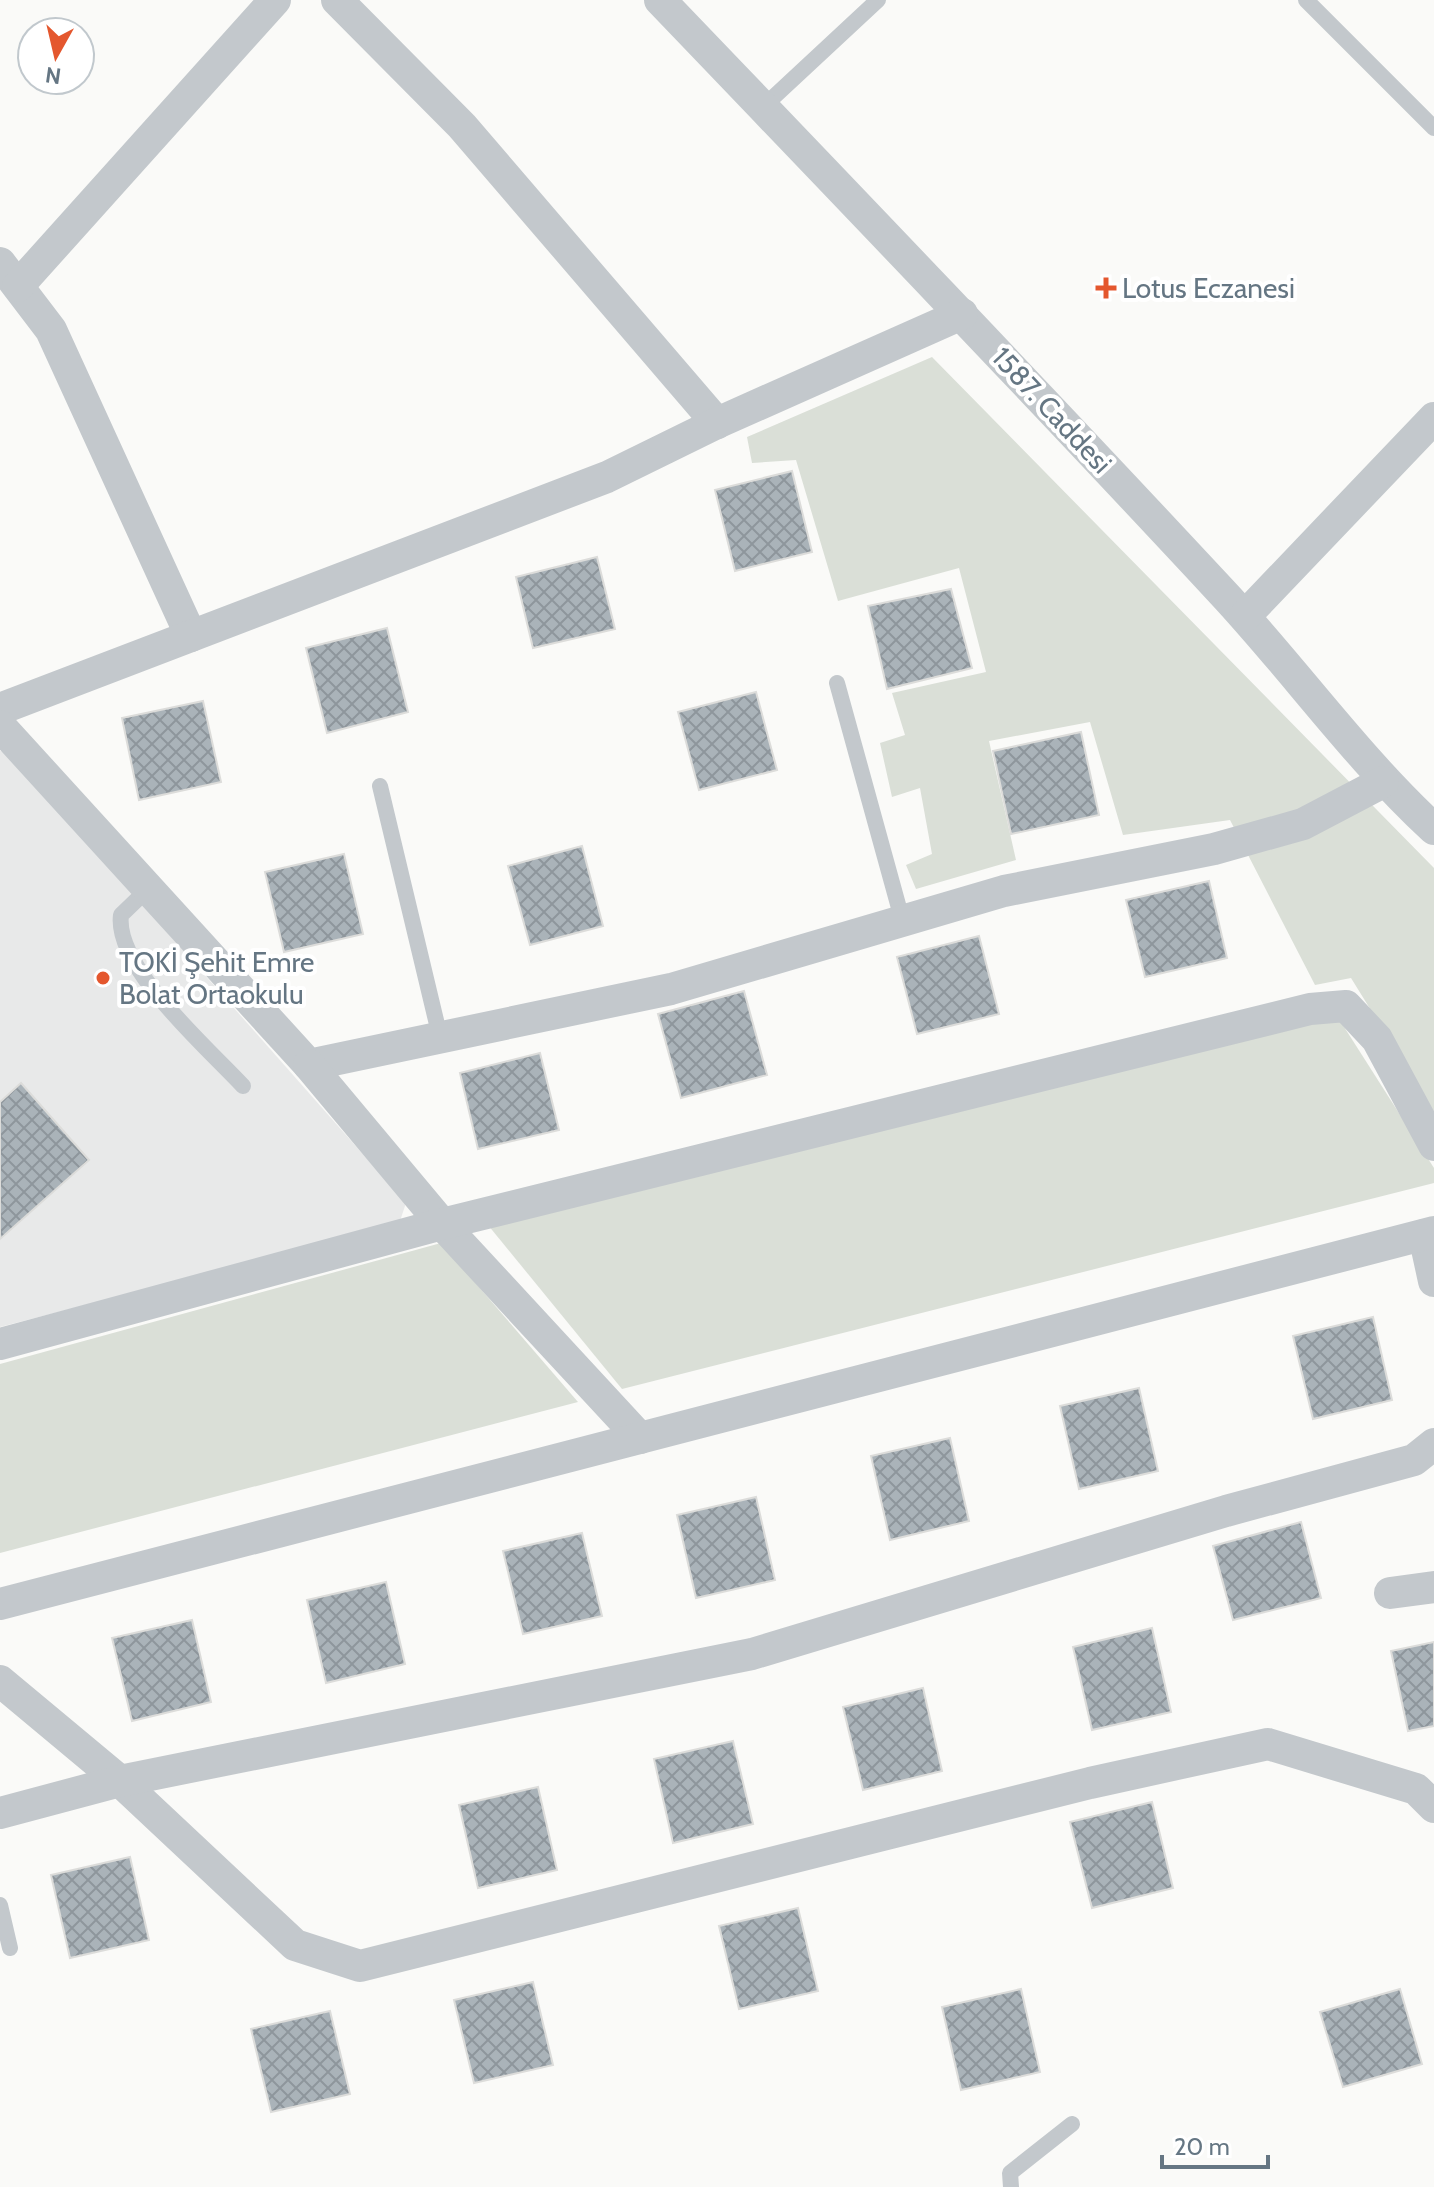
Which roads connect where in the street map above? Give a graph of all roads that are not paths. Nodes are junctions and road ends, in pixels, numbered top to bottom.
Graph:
1 (275, 0) edge
2 (337, 0) edge
3 (660, 0) edge
4 (878, 0) edge
5 (1306, 0) edge
6 (763, 107) junction
7 (1434, 128) edge
8 (9, 274) edge
9 (962, 314) junction
10 (1434, 418) edge
11 (717, 423) junction
12 (1245, 616) junction
13 (191, 636) junction
14 (837, 683) dead end
15 (0, 709) edge
16 (0, 726) edge
17 (1383, 782) junction
18 (380, 786) dead end
19 (1434, 829) edge
20 (149, 888) junction
21 (902, 919) junction
22 (440, 1037) junction
23 (309, 1065) junction
24 (243, 1086) dead end
25 (1434, 1145) edge
26 (442, 1224) junction
27 (1429, 1234) edge
28 (1434, 1281) edge
29 (0, 1344) edge
30 (640, 1438) junction
31 (1434, 1444) edge
32 (1434, 1587) edge
33 (1390, 1593) dead end
34 (0, 1604) edge
35 (0, 1681) edge
36 (120, 1781) junction
37 (1434, 1807) edge
38 (0, 1813) edge
39 (0, 1905) edge
40 (10, 1948) dead end
41 (1072, 2124) dead end
42 (1011, 2187) edge

1 - 8 street
2 - 11 street
3 - 6 street, 1587. Caddesi
4 - 6 lane
5 - 7 lane
6 - 9 street, 1587. Caddesi
8 - 13 street
9 - 11 street
9 - 12 street, 1587. Caddesi
10 - 12 street
11 - 13 street
12 - 17 street, 1587. Caddesi
13 - 15 street
14 - 21 lane
16 - 20 street
17 - 19 street, 1587. Caddesi
17 - 21 street
18 - 22 lane
20 - 23 street
20 - 24 lane
21 - 22 street
22 - 23 street
23 - 26 street
25 - 26 street
26 - 29 street
26 - 30 street
27 - 28 street
27 - 30 street
30 - 34 street
31 - 36 street
32 - 33 street
35 - 36 street
36 - 37 street
36 - 38 street
39 - 40 lane
41 - 42 lane

